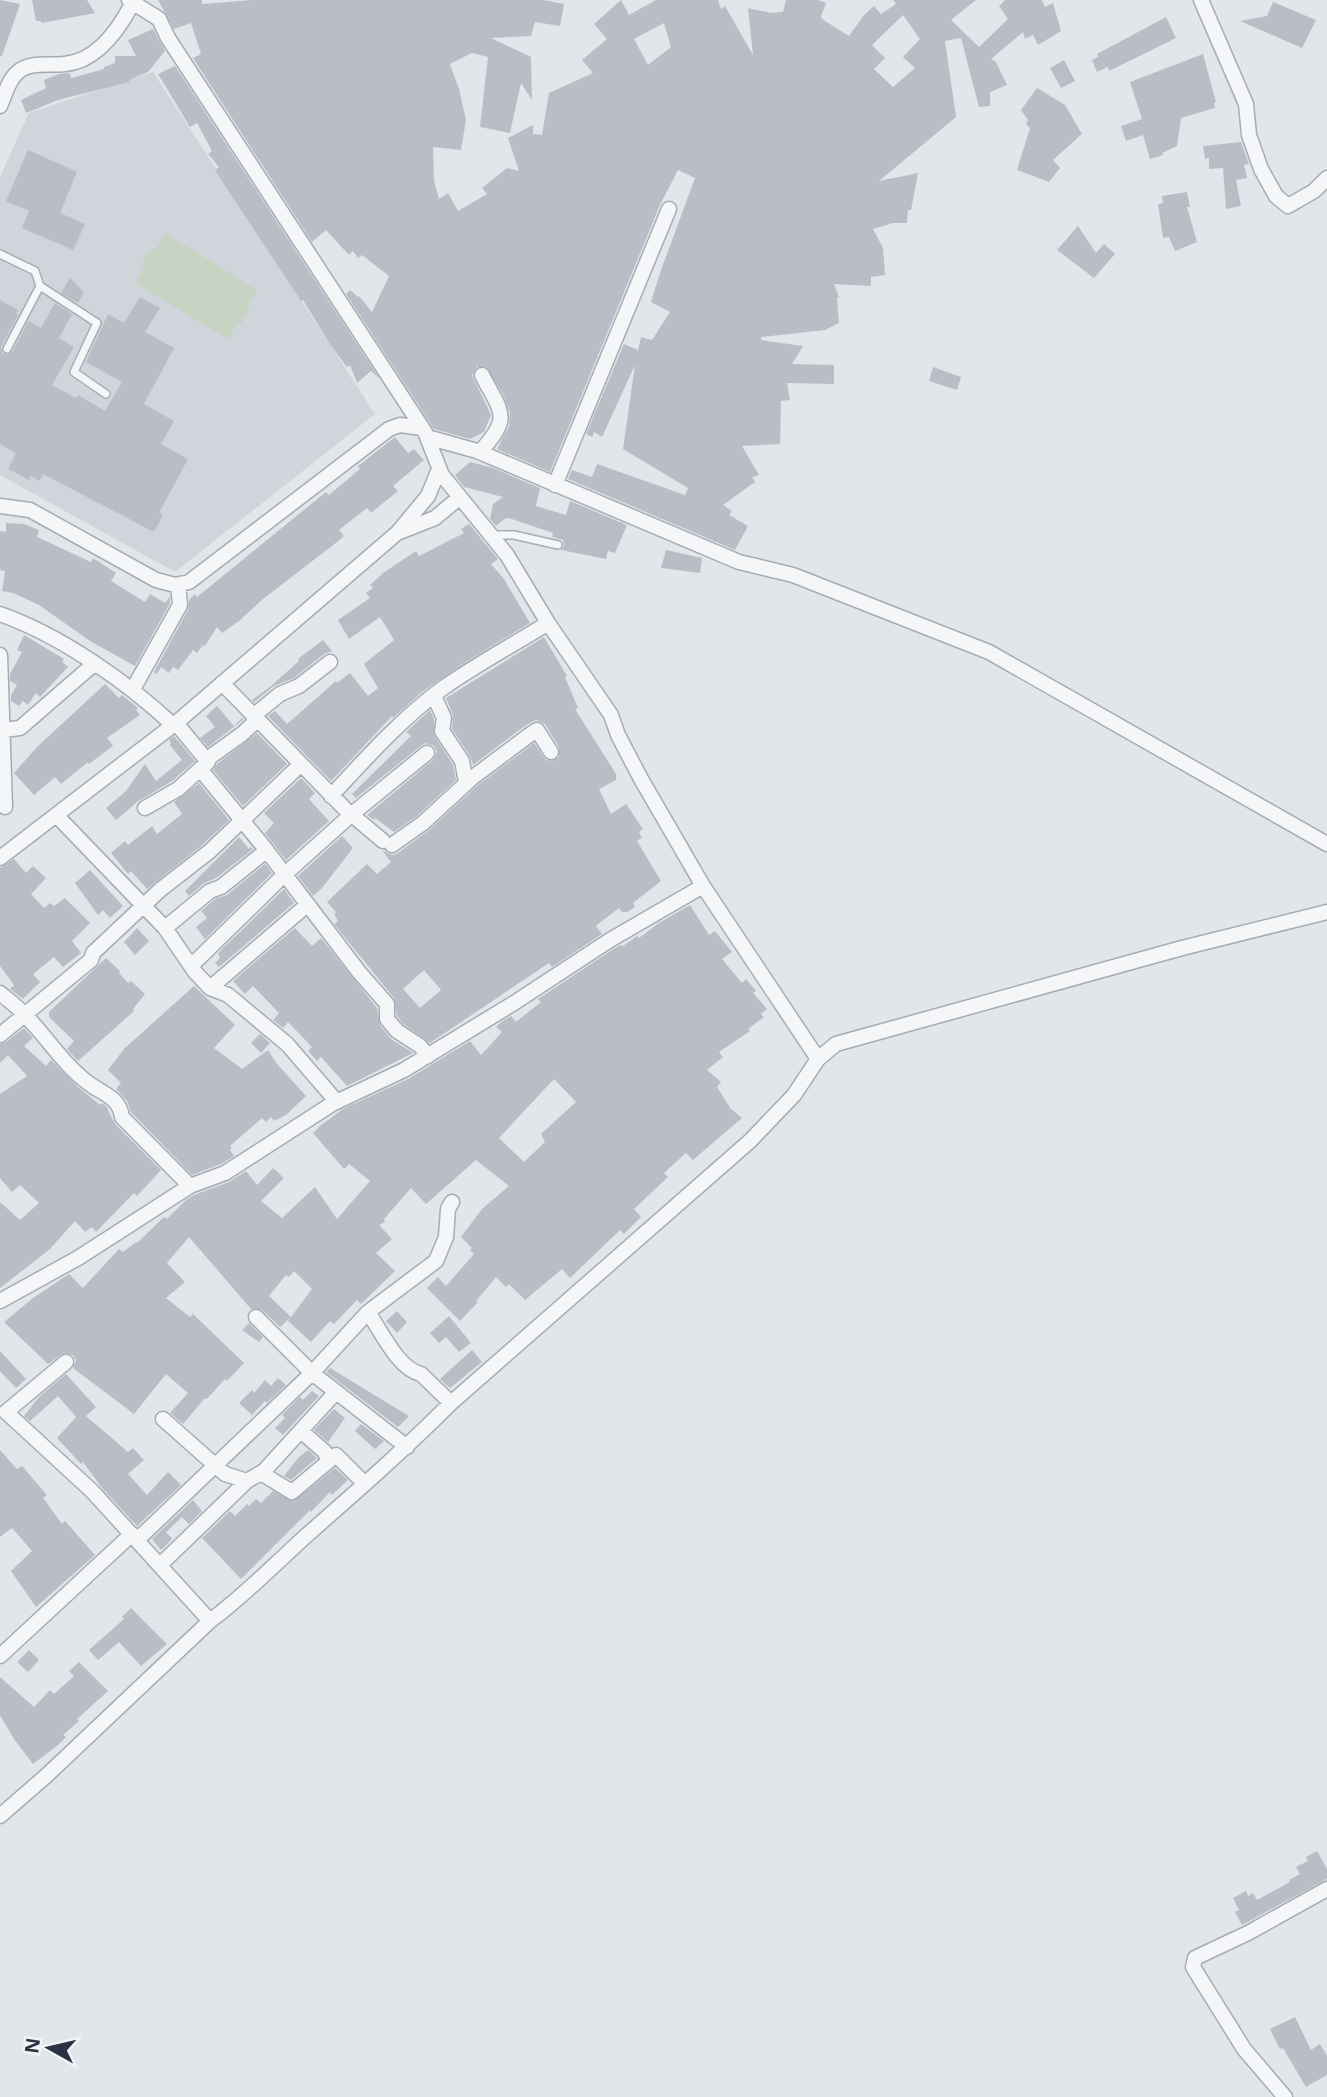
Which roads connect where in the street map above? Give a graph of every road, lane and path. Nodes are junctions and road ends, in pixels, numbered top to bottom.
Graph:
1 (1201, 0) edge
2 (131, 2) edge
3 (0, 106) edge
4 (1327, 178) edge
5 (669, 209) dead end
6 (0, 254) edge
7 (40, 286) junction
8 (7, 349) dead end
9 (482, 375) dead end
10 (106, 394) dead end
11 (425, 432) junction
12 (480, 452) junction
13 (439, 469) junction
14 (555, 485) junction
15 (460, 497) junction
16 (0, 506) edge
17 (397, 533) junction
18 (491, 535) junction
19 (558, 545) dead end
20 (178, 584) junction
21 (0, 615) edge
22 (548, 624) junction
23 (0, 655) edge
24 (330, 662) dead end
25 (94, 664) junction
26 (222, 683) junction
27 (133, 689) junction
28 (434, 696) junction
29 (255, 718) junction
30 (175, 724) junction
31 (3, 730) junction
32 (551, 752) dead end
33 (427, 754) dead end
34 (203, 764) junction
35 (300, 765) junction
36 (466, 782) junction
37 (331, 796) junction
38 (5, 807) dead end
39 (145, 808) dead end
40 (352, 814) junction
41 (56, 815) junction
42 (243, 821) junction
43 (1327, 844) edge
44 (265, 851) junction
45 (0, 858) edge
46 (284, 875) junction
47 (703, 886) junction
48 (307, 905) junction
49 (145, 906) junction
50 (1327, 912) edge
51 (165, 928) junction
52 (191, 966) junction
53 (211, 988) junction
54 (0, 993) edge
55 (25, 1014) junction
56 (0, 1035) edge
57 (428, 1056) junction
58 (818, 1059) junction
59 (337, 1102) junction
60 (190, 1186) junction
61 (452, 1202) dead end
62 (0, 1301) edge
63 (368, 1312) junction
64 (257, 1317) dead end
65 (66, 1362) dead end
66 (312, 1373) junction
67 (336, 1392) junction
68 (451, 1403) junction
69 (2, 1411) edge
70 (163, 1419) dead end
71 (301, 1431) junction
72 (407, 1447) junction
73 (328, 1461) junction
74 (216, 1466) junction
75 (261, 1473) junction
76 (247, 1481) junction
77 (365, 1485) junction
78 (135, 1537) junction
79 (160, 1565) junction
80 (210, 1621) junction
81 (0, 1656) edge
82 (0, 1816) edge
83 (1327, 1889) edge
84 (1285, 2097) edge

1 - 4 street
2 - 3 street
2 - 11 street
5 - 14 street
6 - 7 lane
7 - 8 lane
7 - 10 lane
9 - 12 street
11 - 12 street
11 - 13 street
11 - 20 street
12 - 14 street
13 - 15 street
13 - 17 street
14 - 43 street
15 - 17 street
15 - 18 street
16 - 20 street
17 - 26 street
18 - 19 lane
18 - 22 street
20 - 27 street
21 - 25 street
22 - 28 street
22 - 47 street
23 - 31 street
24 - 29 street
25 - 27 street
25 - 31 street
26 - 29 street
26 - 30 street
27 - 30 street
28 - 36 street
28 - 37 street
29 - 34 street
29 - 35 street
30 - 34 street
30 - 41 street
31 - 38 street
32 - 36 street
33 - 40 street
34 - 39 street
34 - 42 street
35 - 37 street
35 - 42 street
36 - 40 street
37 - 40 street
40 - 46 street
41 - 45 street
41 - 49 street
42 - 44 street
42 - 49 street
44 - 46 street
44 - 51 street
46 - 48 street
46 - 52 street
47 - 57 street
47 - 58 street
48 - 53 street
48 - 57 street
49 - 51 street
49 - 55 street
50 - 58 street
51 - 52 street
52 - 53 street
53 - 59 street
54 - 55 street
55 - 56 street
55 - 60 street
57 - 59 street
58 - 68 street
59 - 60 street
60 - 62 street
61 - 63 street
63 - 66 street
63 - 68 street
64 - 66 street
65 - 69 street
66 - 67 street
66 - 74 street
67 - 71 street
67 - 72 street
68 - 72 street
69 - 78 street
70 - 74 street
71 - 73 street
71 - 75 street
72 - 77 street
73 - 75 street
73 - 77 street
74 - 76 street
74 - 78 street
75 - 76 street
76 - 79 street
77 - 80 street
78 - 79 street
78 - 81 street
79 - 80 street
80 - 82 street
83 - 84 street

